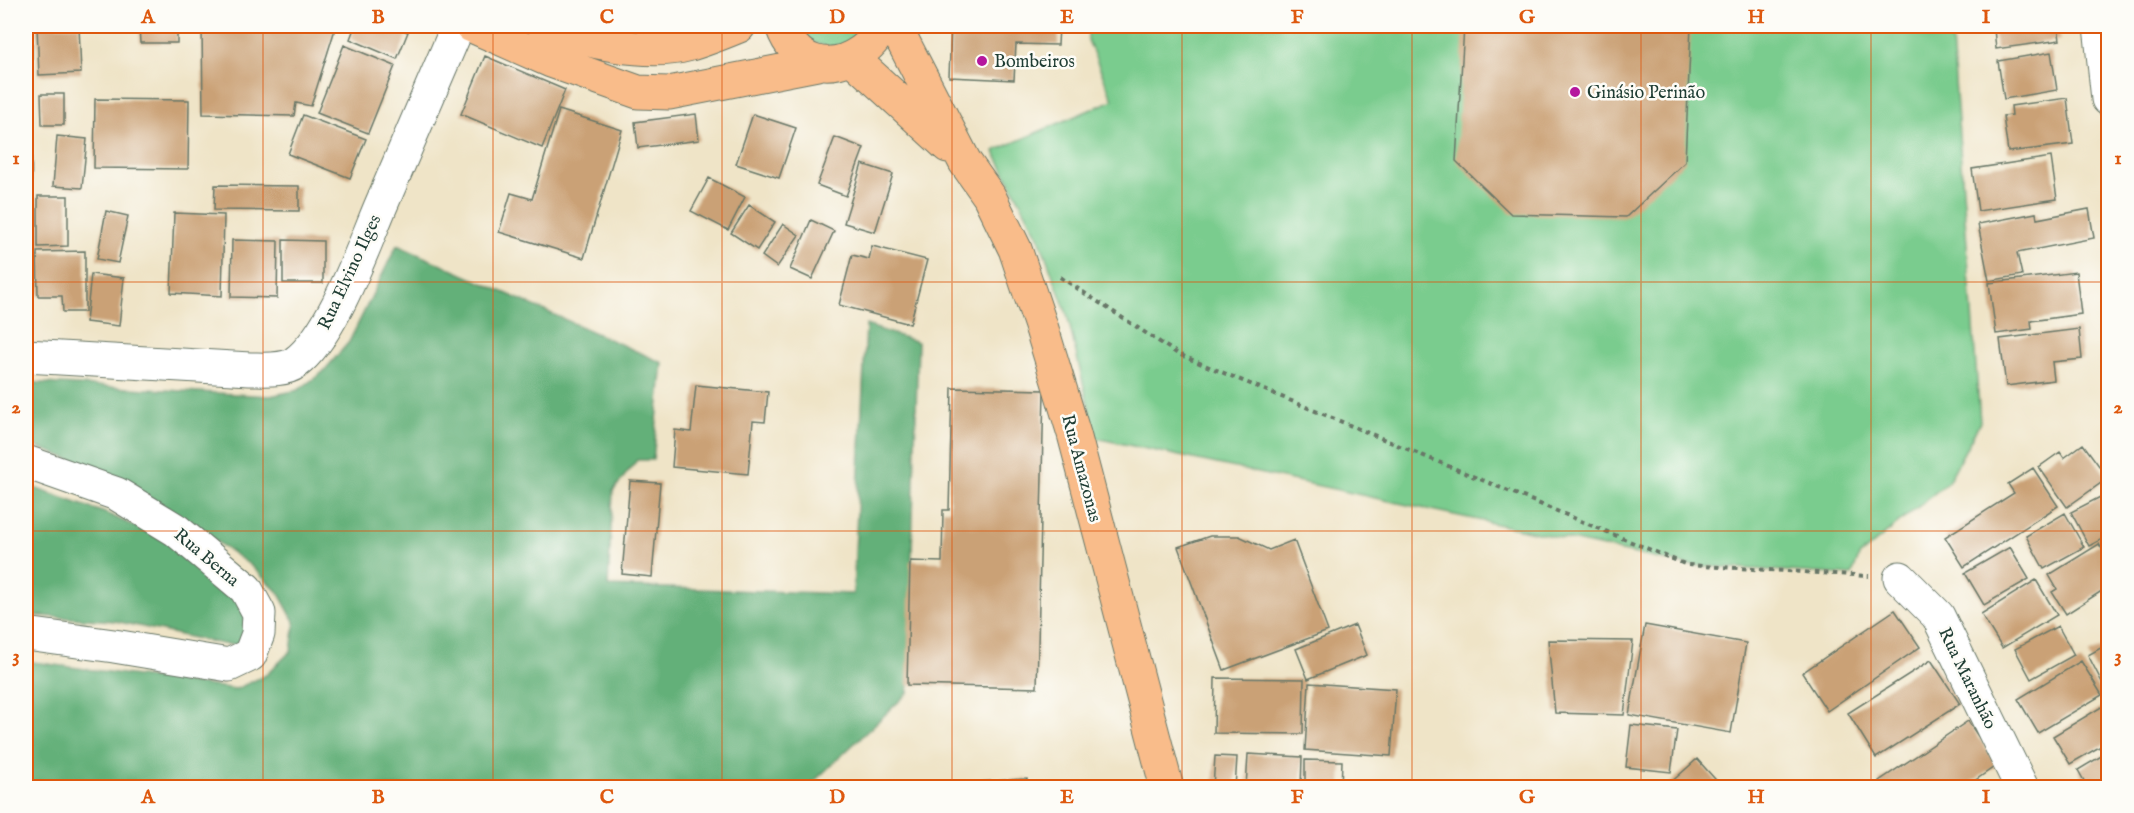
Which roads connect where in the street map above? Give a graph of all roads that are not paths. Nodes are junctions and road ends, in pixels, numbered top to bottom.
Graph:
1 (458, 26) edge
2 (471, 26) edge
3 (544, 26) edge
4 (740, 26) edge
5 (782, 26) edge
6 (881, 26) edge
7 (895, 26) edge
8 (2100, 26) edge
9 (852, 58) junction
10 (818, 64) junction
11 (2108, 90) edge
12 (965, 162) junction
13 (26, 356) edge
14 (26, 462) edge
15 (1900, 578) road end
16 (26, 634) edge
17 (1167, 788) edge
18 (2022, 788) edge

1 - 13 street, Rua Elvino Ilges
2 - 10 main road
3 - 4 main road
5 - 10 main road
6 - 9 main road
7 - 12 main road
8 - 11 street
9 - 10 main road
9 - 12 main road
12 - 17 main road, Rua Amazonas
14 - 16 street, Rua Berna
15 - 18 street, Rua Maranhão

